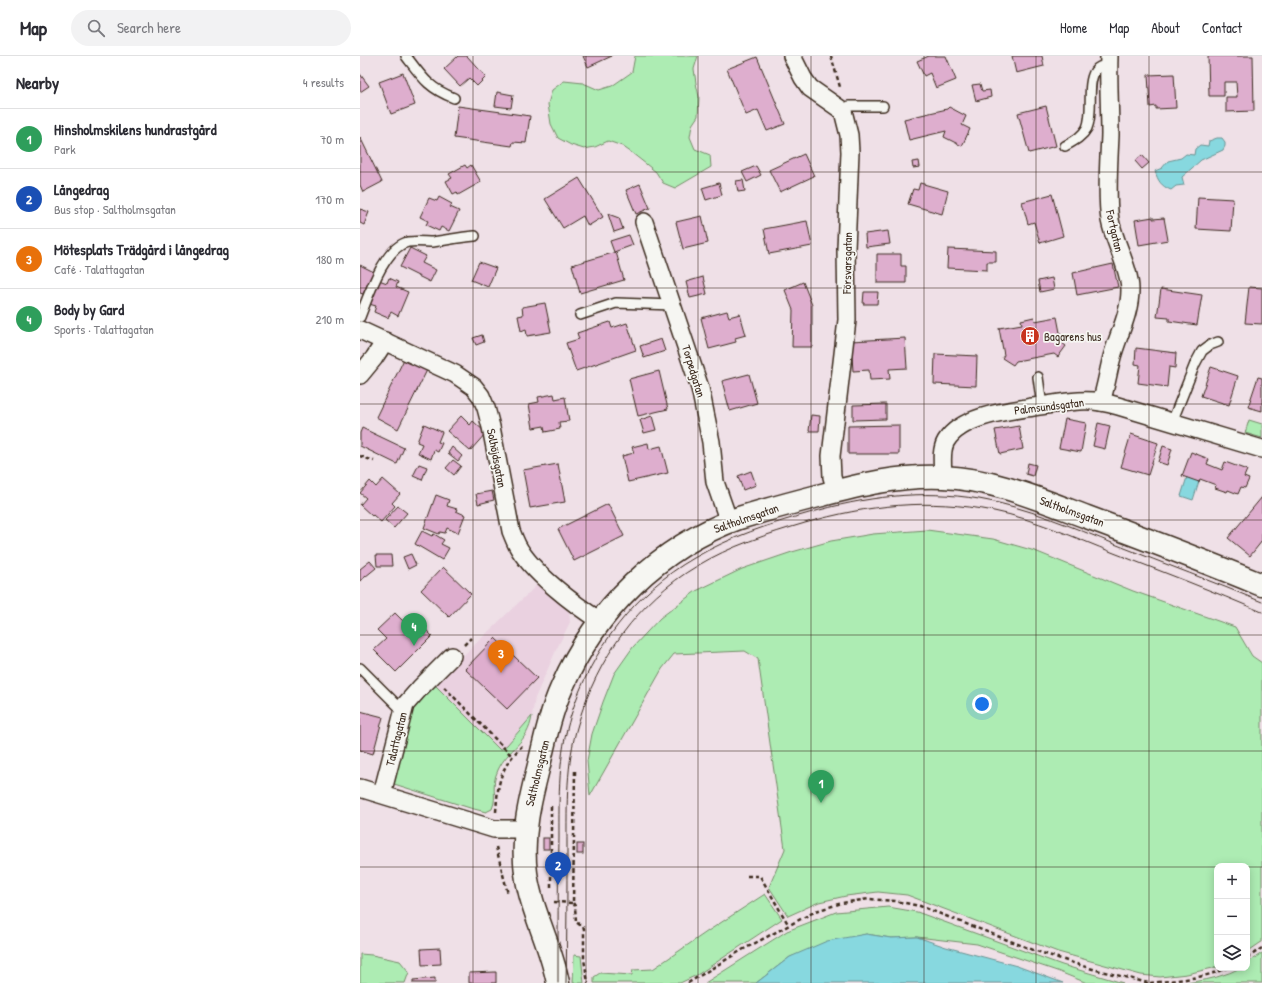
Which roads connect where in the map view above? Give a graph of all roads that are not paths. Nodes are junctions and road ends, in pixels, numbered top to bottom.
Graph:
1 (406, 56) edge
2 (792, 56) edge
3 (1108, 61) edge
4 (454, 98) dead end
5 (882, 106) dead end
6 (843, 111) junction
7 (1066, 146) dead end
8 (644, 222) dead end
9 (475, 236) dead end
10 (673, 305) junction
11 (580, 315) dead end
12 (360, 317) edge
13 (360, 330) edge
14 (385, 341) junction
15 (1218, 342) dead end
16 (360, 375) edge
17 (1038, 377) dead end
18 (1101, 402) junction
19 (1042, 406) junction
20 (1172, 422) junction
21 (1262, 449) edge
22 (943, 477) junction
23 (836, 491) junction
24 (729, 522) junction
25 (1262, 585) edge
26 (600, 621) junction
27 (452, 656) dead end
28 (360, 668) edge
29 (403, 711) junction
30 (360, 788) edge
31 (382, 794) junction
32 (525, 829) junction
33 (558, 983) edge

1 - 4 lane
2 - 6 street
3 - 7 lane
3 - 18 street, Fortgatan
5 - 6 lane
6 - 23 street, Försvarsgatan
8 - 10 street, Torpedgatan
9 - 12 lane
10 - 11 lane
10 - 24 street, Torpedgatan
13 - 14 street, Solhöjdsgatan
14 - 16 street
14 - 26 street, Solhöjdsgatan
15 - 20 lane
17 - 19 lane
18 - 19 street, Palmsundsgatan
18 - 20 street, Palmsundsgatan
19 - 22 street, Palmsundsgatan
20 - 21 street, Palmsundsgatan
22 - 23 street, Saltholmsgatan
22 - 25 street, Saltholmsgatan
23 - 24 street, Saltholmsgatan
24 - 26 street, Saltholmsgatan
26 - 32 street, Saltholmsgatan
27 - 29 street, Talattagatan
28 - 29 lane
29 - 31 street, Talattagatan
30 - 31 street
31 - 32 street
32 - 33 street, Saltholmsgatan

